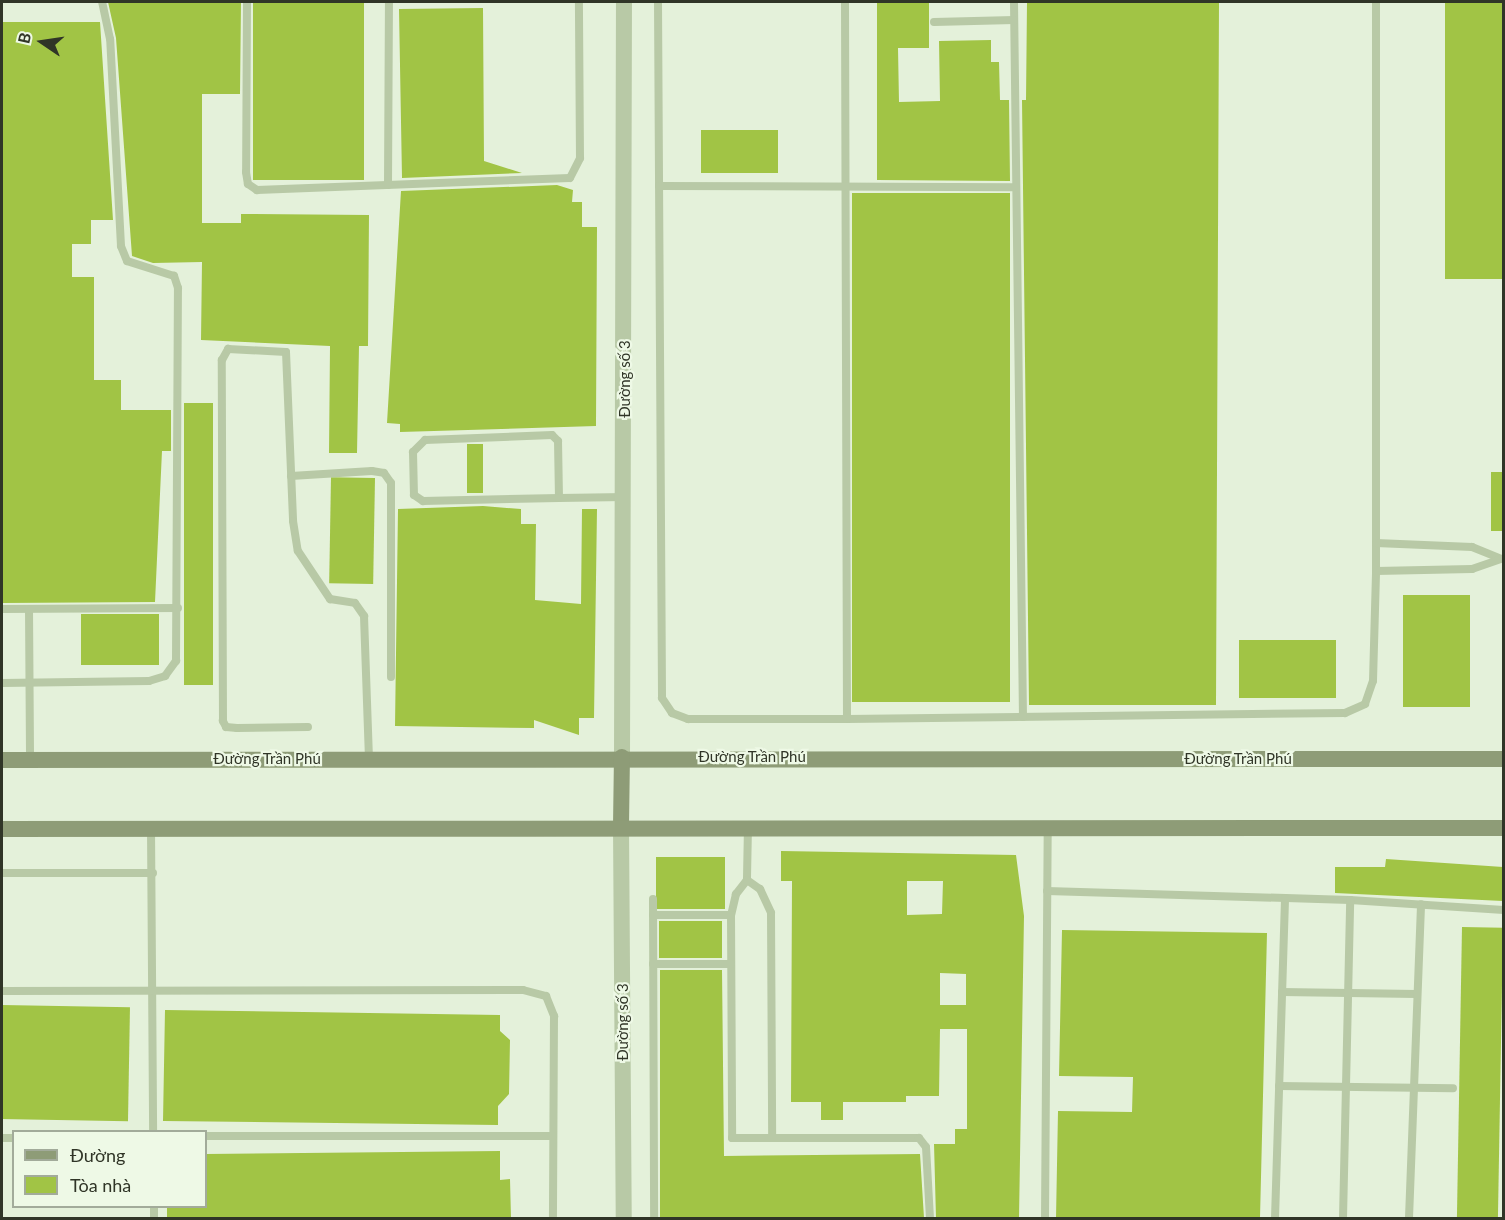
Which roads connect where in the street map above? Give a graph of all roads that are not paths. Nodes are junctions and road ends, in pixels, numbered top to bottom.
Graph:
1 (102, 2) edge
2 (247, 2) edge
3 (389, 2) edge
4 (579, 2) edge
5 (624, 2) edge
6 (658, 2) edge
7 (845, 2) edge
8 (1014, 2) edge
9 (1377, 2) edge
10 (1014, 20) junction
11 (934, 22) dead end
12 (388, 186) junction
13 (659, 186) junction
14 (846, 186) junction
15 (1016, 187) junction
16 (291, 476) junction
17 (625, 497) junction
18 (559, 498) junction
19 (1376, 543) junction
20 (1501, 558) edge
21 (1376, 571) junction
22 (178, 608) junction
23 (2, 609) edge
24 (29, 609) junction
25 (391, 678) dead end
26 (2, 683) edge
27 (30, 683) junction
28 (1023, 717) junction
29 (847, 719) junction
30 (308, 727) dead end
31 (622, 757) junction
32 (369, 758) junction
33 (1503, 759) edge
34 (2, 760) edge
35 (30, 760) junction
36 (621, 825) junction
37 (748, 826) junction
38 (1048, 827) junction
39 (151, 828) junction
40 (1503, 828) edge
41 (2, 829) edge
42 (2, 873) edge
43 (153, 873) junction
44 (747, 880) junction
45 (1047, 891) junction
46 (1285, 898) junction
47 (653, 899) dead end
48 (1350, 900) junction
49 (1421, 904) junction
50 (1503, 910) edge
51 (653, 915) junction
52 (731, 915) junction
53 (653, 964) junction
54 (731, 964) junction
55 (153, 989) junction
56 (2, 991) edge
57 (1282, 992) junction
58 (1348, 993) junction
59 (1416, 994) junction
60 (1279, 1086) junction
61 (1346, 1086) junction
62 (1413, 1087) junction
63 (1453, 1088) dead end
64 (153, 1130) edge
65 (207, 1136) edge
66 (553, 1137) junction
67 (772, 1138) junction
68 (553, 1218) edge
69 (624, 1218) edge
70 (654, 1218) edge
71 (930, 1218) edge
72 (1045, 1218) edge
73 (1275, 1218) edge
74 (1343, 1218) edge
75 (1409, 1218) edge

1 - 22 lane
2 - 12 lane
3 - 12 lane
4 - 12 lane
5 - 17 street, Đường số 3
6 - 13 lane
7 - 14 lane
8 - 10 lane
9 - 19 lane
10 - 11 lane
10 - 15 lane
13 - 14 lane
13 - 29 lane
14 - 15 lane
14 - 29 lane
15 - 28 lane
16 - 25 lane
16 - 30 lane
16 - 32 lane
17 - 18 lane
17 - 31 street, Đường số 3
18 - 18 lane
19 - 20 lane
19 - 21 lane
20 - 21 lane
21 - 28 lane
22 - 24 lane
22 - 27 lane
23 - 24 lane
24 - 27 lane
26 - 27 lane
27 - 35 lane
28 - 29 lane
31 - 32 main road, Đường Trần Phú
31 - 33 main road, Đường Trần Phú
31 - 36 main road
32 - 35 main road, Đường Trần Phú
34 - 35 main road, Đường Trần Phú
36 - 37 main road
36 - 39 main road
36 - 69 street, Đường số 3
37 - 38 main road
37 - 44 lane
38 - 40 main road
38 - 45 lane
39 - 41 main road
39 - 43 lane
42 - 43 lane
43 - 55 lane
44 - 52 lane
44 - 67 lane
45 - 46 lane
45 - 72 lane
46 - 48 lane
46 - 57 lane
47 - 51 lane
48 - 49 lane
48 - 58 lane
49 - 50 lane
49 - 59 lane
51 - 52 lane
51 - 53 lane
52 - 54 lane
53 - 54 lane
53 - 70 lane
54 - 67 lane
55 - 56 lane
55 - 64 lane
55 - 66 lane
57 - 58 lane
57 - 60 lane
58 - 59 lane
58 - 61 lane
59 - 62 lane
60 - 61 lane
60 - 73 lane
61 - 62 lane
61 - 74 lane
62 - 63 lane
62 - 75 lane
65 - 66 lane
66 - 68 lane
67 - 71 lane

